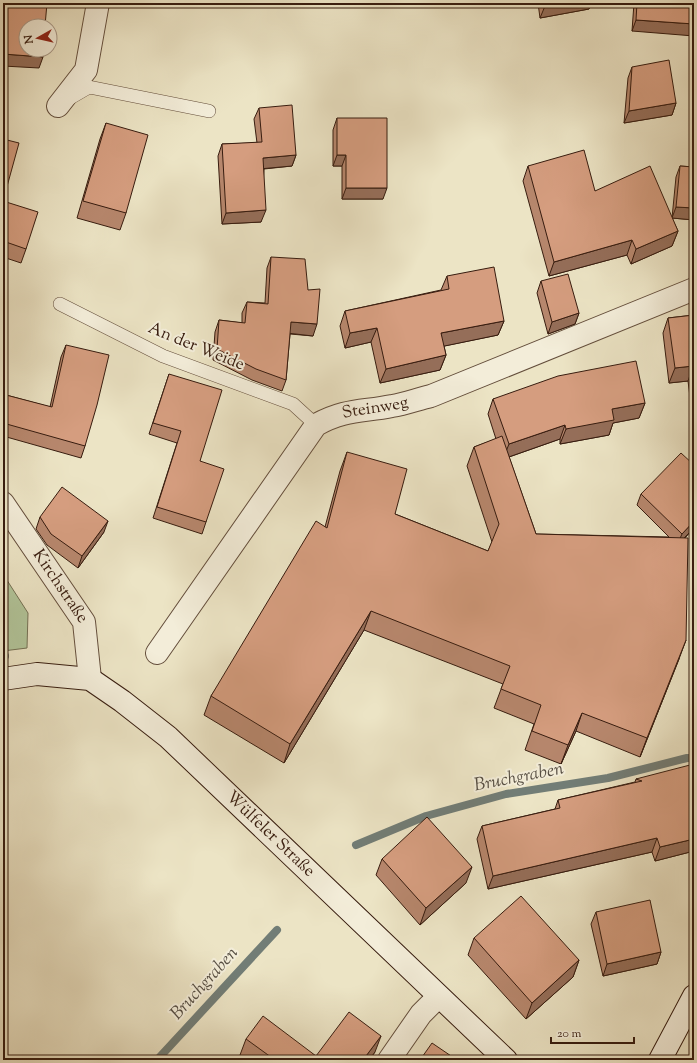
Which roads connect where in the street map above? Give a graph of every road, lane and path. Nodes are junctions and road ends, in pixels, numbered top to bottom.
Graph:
1 (98, 3) edge
2 (58, 106) joint
3 (209, 111) dead end
4 (694, 289) edge
5 (60, 304) dead end
6 (316, 425) junction
7 (3, 503) edge
8 (157, 653) dead end
9 (3, 679) edge
10 (90, 679) junction
11 (694, 996) edge
12 (438, 997) junction
13 (389, 1060) edge
14 (506, 1060) edge
15 (660, 1060) edge

1 - 2 street
2 - 3 lane
4 - 6 street, Steinweg
5 - 6 lane, An der Weide
6 - 8 street, Steinweg
7 - 10 street, Kirchstraße
9 - 10 street, Wülfeler Straße
10 - 12 street, Wülfeler Straße
11 - 15 street
12 - 13 street
12 - 14 street, Wülfeler Straße

